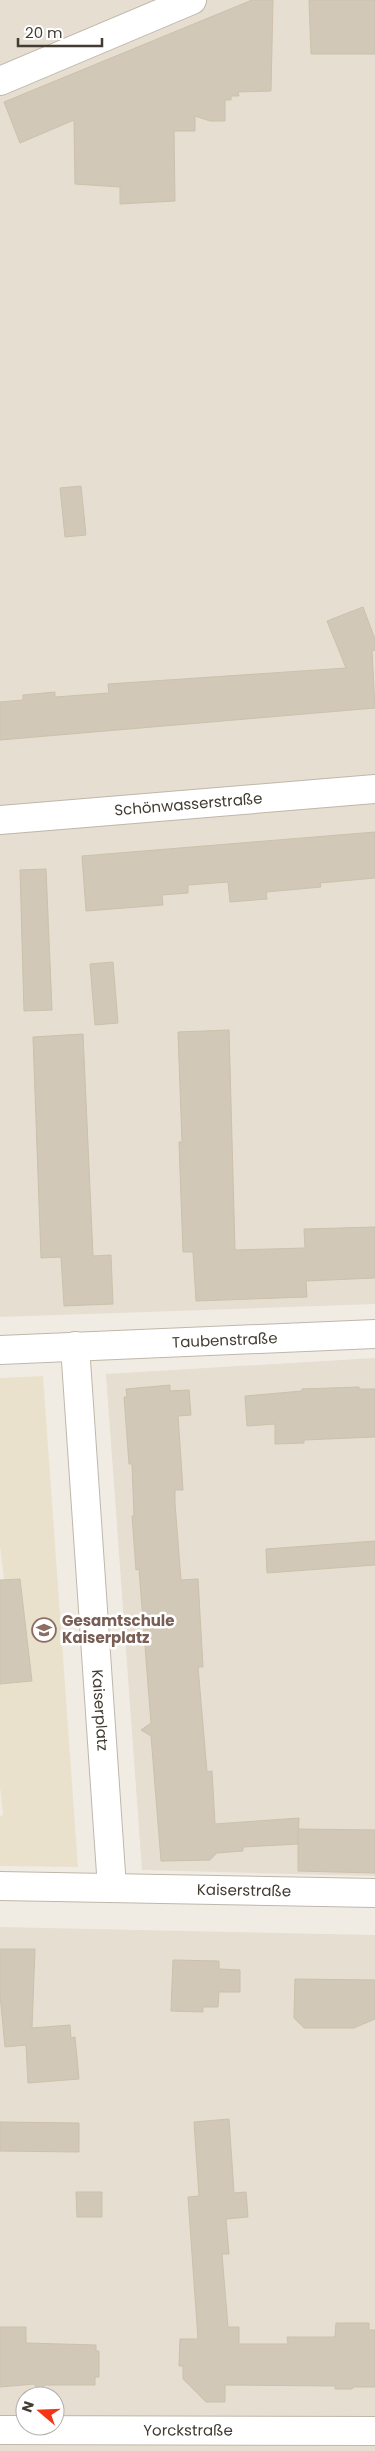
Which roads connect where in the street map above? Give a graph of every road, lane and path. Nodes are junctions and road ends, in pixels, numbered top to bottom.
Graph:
1 (192, 0) edge
2 (0, 81) edge
3 (375, 789) edge
4 (0, 820) edge
5 (375, 1334) edge
6 (75, 1346) junction
7 (0, 1350) edge
8 (0, 1886) edge
9 (112, 1888) junction
10 (375, 1892) edge
11 (0, 2430) edge
12 (375, 2431) edge

1 - 2 street
3 - 4 street, Schönwasserstraße
5 - 6 street, Taubenstraße
6 - 7 street
6 - 9 street, Kaiserplatz
8 - 9 street
9 - 10 street, Kaiserstraße
11 - 12 street, Yorckstraße

